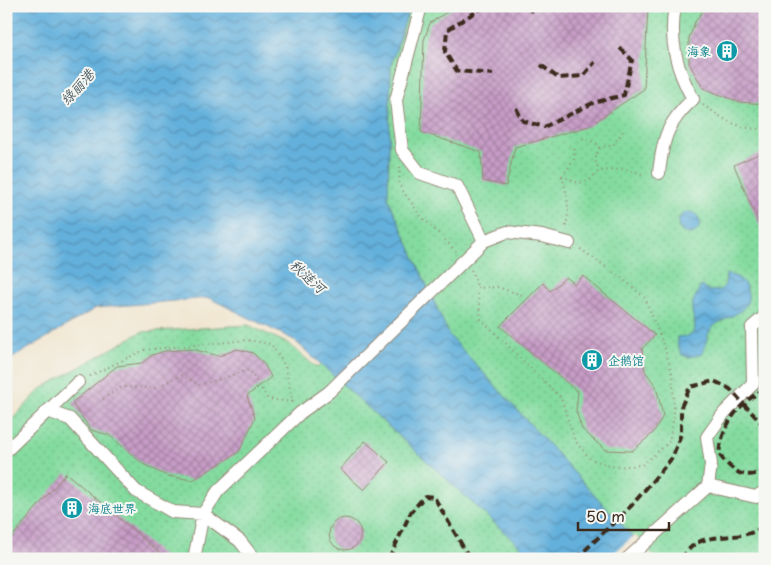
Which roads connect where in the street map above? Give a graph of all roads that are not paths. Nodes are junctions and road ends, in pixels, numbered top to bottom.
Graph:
1 (421, 6) edge
2 (675, 6) edge
3 (659, 173) dead end
4 (484, 241) junction
5 (565, 242) road end
6 (765, 316) edge
7 (78, 382) road end
8 (47, 411) junction
9 (6, 450) edge
10 (708, 486) junction
11 (765, 492) edge
12 (203, 514) junction
13 (194, 559) edge
14 (254, 559) edge
15 (628, 559) edge

1 - 4 street
2 - 3 street
4 - 5 street
4 - 12 street
6 - 10 street
7 - 8 street
8 - 9 street
8 - 12 street
10 - 11 street
10 - 15 street
12 - 13 street
12 - 14 street

